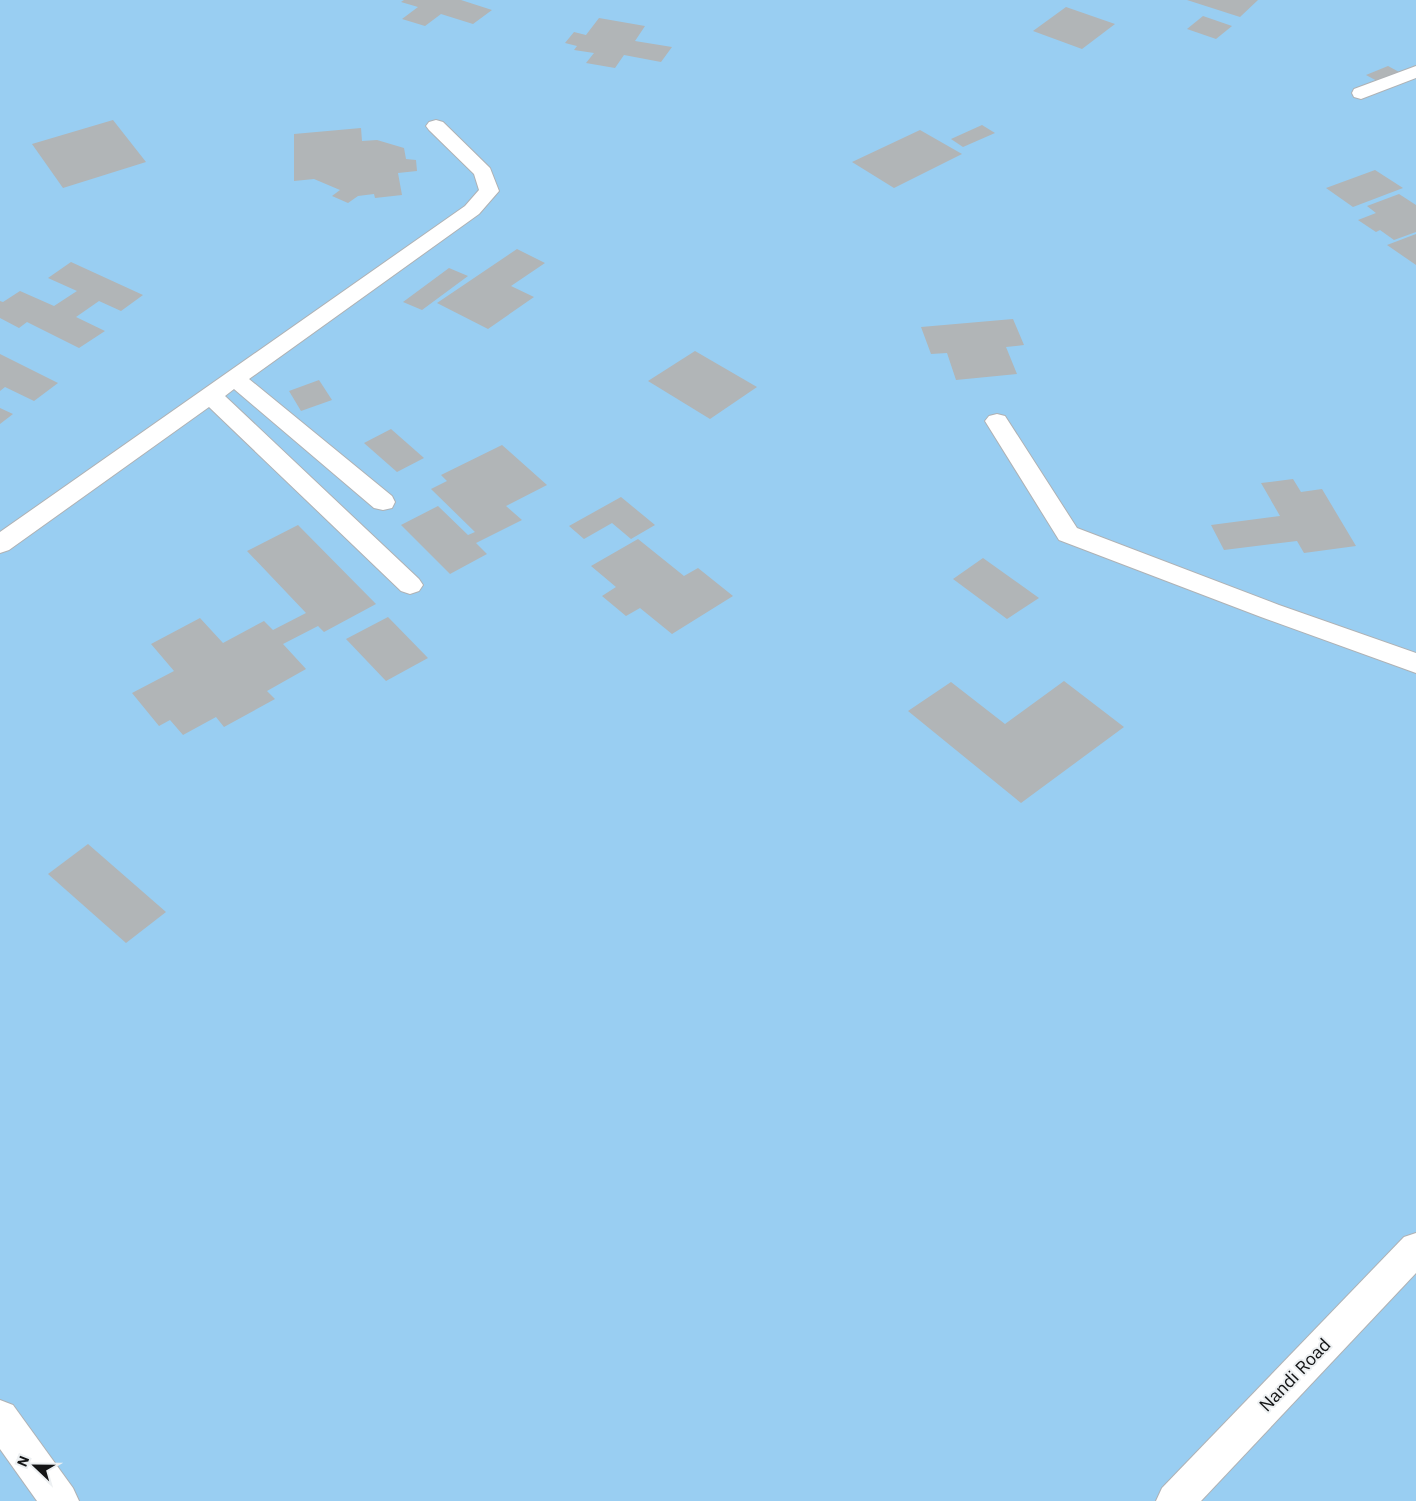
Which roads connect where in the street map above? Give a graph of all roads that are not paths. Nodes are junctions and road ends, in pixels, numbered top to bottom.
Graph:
1 (1416, 72) edge
2 (1361, 93) dead end
3 (436, 126) dead end
4 (234, 378) junction
5 (210, 395) junction
6 (997, 421) dead end
7 (383, 502) dead end
8 (0, 544) edge
9 (410, 585) dead end
10 (1416, 663) edge
11 (1416, 1249) edge
12 (0, 1418) edge
13 (60, 1501) edge
14 (1175, 1501) edge

1 - 2 street
3 - 4 street
4 - 5 street
4 - 7 street
5 - 8 street
5 - 9 street
6 - 10 street
11 - 14 street, Nandi Road
12 - 13 street

